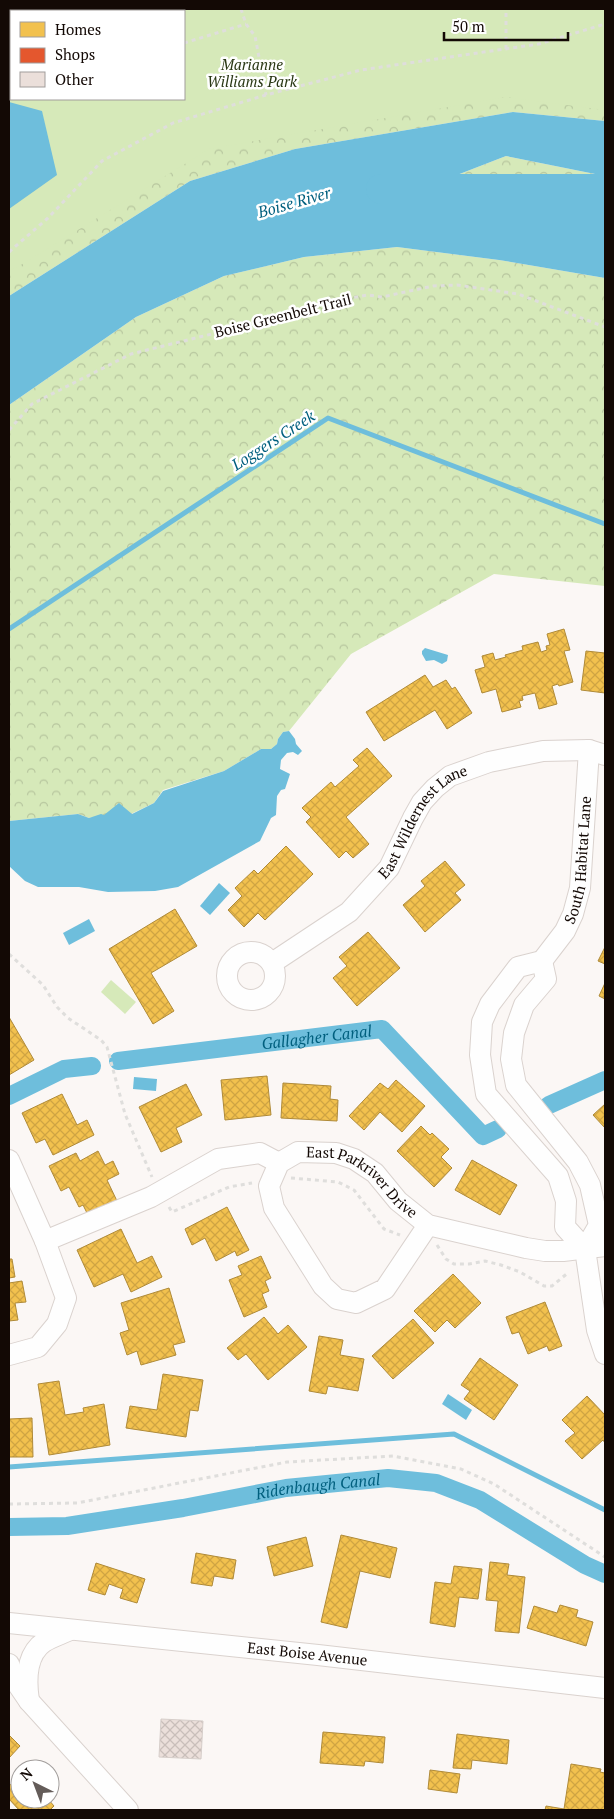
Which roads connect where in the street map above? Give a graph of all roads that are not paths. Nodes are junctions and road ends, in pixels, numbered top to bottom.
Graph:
1 (597, 753) edge
2 (542, 961) junction
3 (272, 963) dead end
4 (9, 1160) edge
5 (283, 1170) junction
6 (428, 1225) junction
7 (45, 1241) junction
8 (605, 1246) edge
9 (585, 1249) junction
10 (605, 1354) edge
11 (9, 1355) edge
12 (9, 1623) edge
13 (72, 1630) junction
14 (9, 1664) edge
15 (605, 1688) edge
16 (29, 1701) junction
17 (128, 1810) edge

1 - 2 street, South Habitat Lane
1 - 3 street, East Wildernest Lane
2 - 9 street
2 - 9 street
4 - 7 street
5 - 6 street, East Parkriver Drive
5 - 6 street, East Parkriver Drive
5 - 7 street
6 - 9 street, East Parkriver Drive
7 - 11 street
8 - 9 street, East Parkriver Drive
9 - 10 street
12 - 13 street, East Boise Avenue
13 - 15 street, East Boise Avenue
13 - 16 street
14 - 16 street
16 - 17 street

